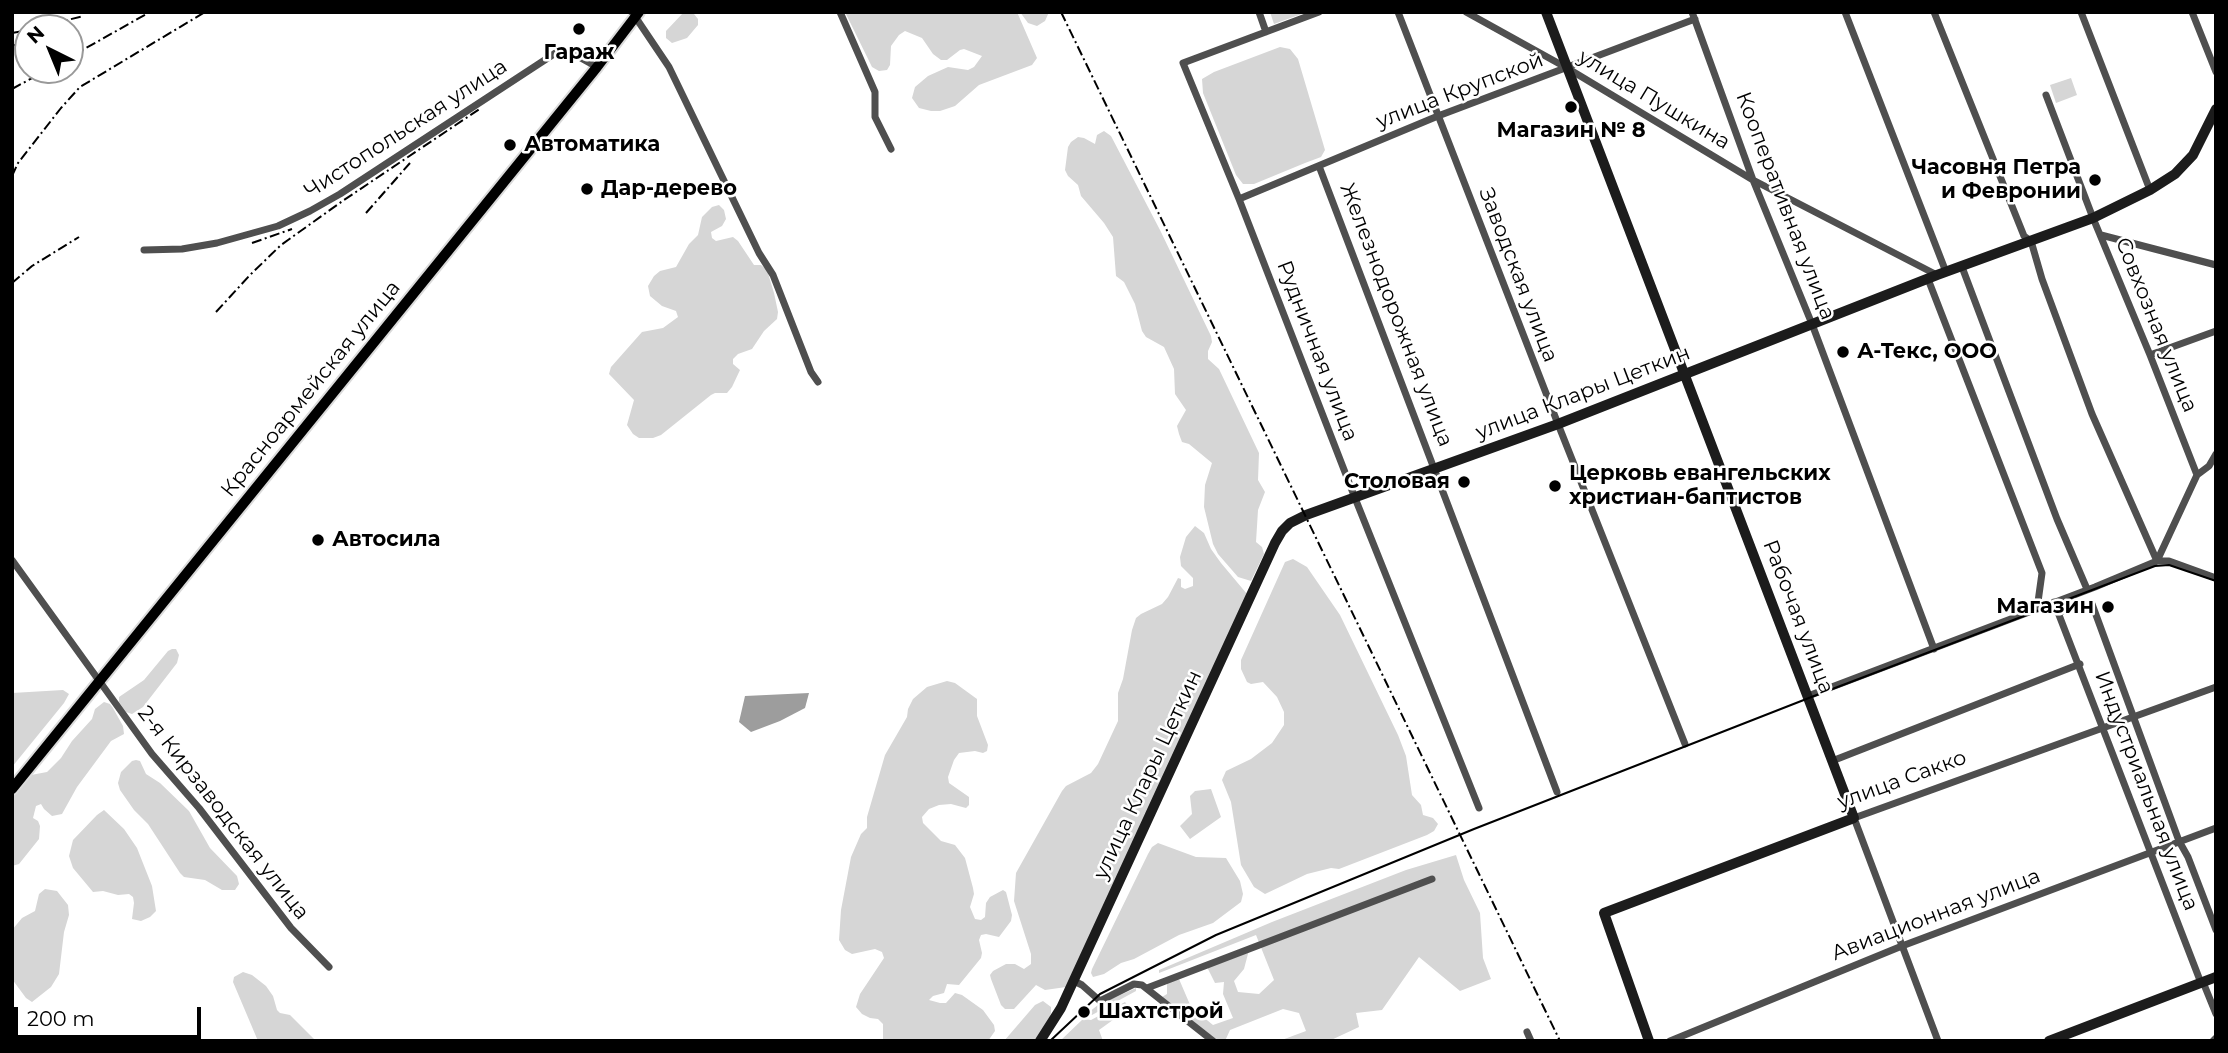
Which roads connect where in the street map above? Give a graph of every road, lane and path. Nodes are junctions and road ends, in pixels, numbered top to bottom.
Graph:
1 (840, 12) edge
2 (1259, 12) edge
3 (1319, 12) edge
4 (1398, 12) edge
5 (1466, 12) edge
6 (1546, 12) edge
7 (1845, 12) edge
8 (1934, 12) edge
9 (2081, 12) edge
10 (2192, 12) edge
11 (634, 13) edge
12 (1693, 16) edge
13 (1266, 32) junction
14 (594, 65) junction
15 (1567, 68) junction
16 (2216, 72) edge
17 (2046, 95) dead end
18 (2216, 109) edge
19 (1438, 116) junction
20 (891, 149) dead end
21 (1319, 166) junction
22 (1753, 180) junction
23 (2150, 190) junction
24 (1239, 199) junction
25 (2093, 218) junction
26 (2101, 235) junction
27 (2028, 238) junction
28 (144, 250) dead end
29 (2216, 265) edge
30 (1962, 267) junction
31 (1937, 276) junction
32 (1812, 324) junction
33 (2216, 331) edge
34 (2150, 355) junction
35 (1685, 374) junction
36 (818, 383) dead end
37 (1558, 424) junction
38 (2216, 454) edge
39 (1433, 469) junction
40 (2197, 475) junction
41 (1355, 498) junction
42 (12, 560) edge
43 (2157, 561) junction
44 (2216, 578) edge
45 (2087, 589) junction
46 (2054, 602) junction
47 (2037, 609) junction
48 (2058, 612) junction
49 (1934, 649) junction
50 (2080, 664) junction
51 (97, 679) junction
52 (2216, 687) edge
53 (1808, 696) junction
54 (2134, 717) junction
55 (2101, 728) junction
56 (1685, 744) dead end
57 (1832, 761) junction
58 (12, 779) edge
59 (12, 789) edge
60 (1557, 792) dead end
61 (1479, 808) dead end
62 (1854, 818) junction
63 (2216, 828) edge
64 (2179, 841) junction
65 (2149, 852) junction
66 (1432, 879) dead end
67 (2216, 930) edge
68 (1902, 946) junction
69 (329, 967) dead end
70 (2216, 977) edge
71 (1074, 981) junction
72 (2202, 982) junction
73 (1147, 988) junction
74 (2216, 1014) edge
75 (1041, 1041) edge
76 (1213, 1041) edge
77 (1648, 1041) edge
78 (1670, 1041) edge
79 (1938, 1041) edge
80 (2049, 1041) edge

1 - 20 street
2 - 13 street
3 - 13 street
4 - 19 street, Заводская улица
5 - 15 street, улица Пушкина
6 - 15 street, Рабочая улица
7 - 31 street
8 - 27 street
9 - 23 street
10 - 16 street
11 - 14 main road, Красноармейская улица
11 - 36 street
12 - 15 street, улица Крупской
12 - 22 street, Кооперативная улица
13 - 24 street, Рудничная улица
14 - 28 street, Чистопольская улица
14 - 51 main road, Красноармейская улица
15 - 19 street, улица Крупской
15 - 22 street, улица Пушкина
15 - 35 street, Рабочая улица
17 - 25 street, Совхозная улица
18 - 23 street, улица Клары Цеткин
19 - 21 street, улица Крупской
19 - 37 street, Заводская улица
21 - 24 street, улица Крупской
21 - 39 street, Железнодорожная улица
22 - 31 street, улица Пушкина
22 - 32 street, Кооперативная улица
23 - 25 street, улица Клары Цеткин
24 - 41 street, Рудничная улица
25 - 26 street, Совхозная улица
25 - 27 street, улица Клары Цеткин
26 - 29 street
26 - 34 street, Совхозная улица
27 - 30 street, улица Клары Цеткин
27 - 43 street
30 - 31 street, улица Клары Цеткин
30 - 45 street
31 - 32 street, улица Клары Цеткин
31 - 47 street
32 - 35 street, улица Клары Цеткин
32 - 49 street, Кооперативная улица
33 - 34 street
34 - 40 street, Совхозная улица
35 - 37 street, улица Клары Цеткин
35 - 53 street, Рабочая улица
37 - 39 street, улица Клары Цеткин
37 - 56 street, Заводская улица
38 - 40 street
39 - 41 street, улица Клары Цеткин
39 - 60 street, Железнодорожная улица
40 - 43 street
41 - 61 street, Рудничная улица
41 - 71 street, улица Клары Цеткин
42 - 51 street
43 - 44 street
43 - 45 street
45 - 46 street
46 - 47 street
46 - 48 street, Индустриальная улица
47 - 49 street
48 - 50 street, Индустриальная улица
48 - 54 street, Индустриальная улица
49 - 53 street
50 - 55 street, Индустриальная улица
50 - 57 street
51 - 58 main road, Красноармейская улица
51 - 59 main road, Красноармейская улица
51 - 69 street, 2-я Кирзаводская улица
52 - 54 street, улица Сакко
53 - 57 street, Рабочая улица
54 - 55 street, улица Сакко
54 - 64 street, Индустриальная улица
55 - 62 street, улица Сакко
55 - 65 street, Индустриальная улица
57 - 62 street, Рабочая улица
62 - 68 street, Рабочая улица
62 - 77 street, улица Сакко
63 - 64 street, Авиационная улица
64 - 65 street, Авиационная улица
64 - 67 street, Индустриальная улица
65 - 68 street, Авиационная улица
65 - 72 street, Индустриальная улица
66 - 73 street
68 - 78 street, Авиационная улица
68 - 79 street, Рабочая улица
70 - 72 street
71 - 73 street
71 - 75 street, улица Клары Цеткин
72 - 74 street, Индустриальная улица
72 - 80 street
73 - 76 street

